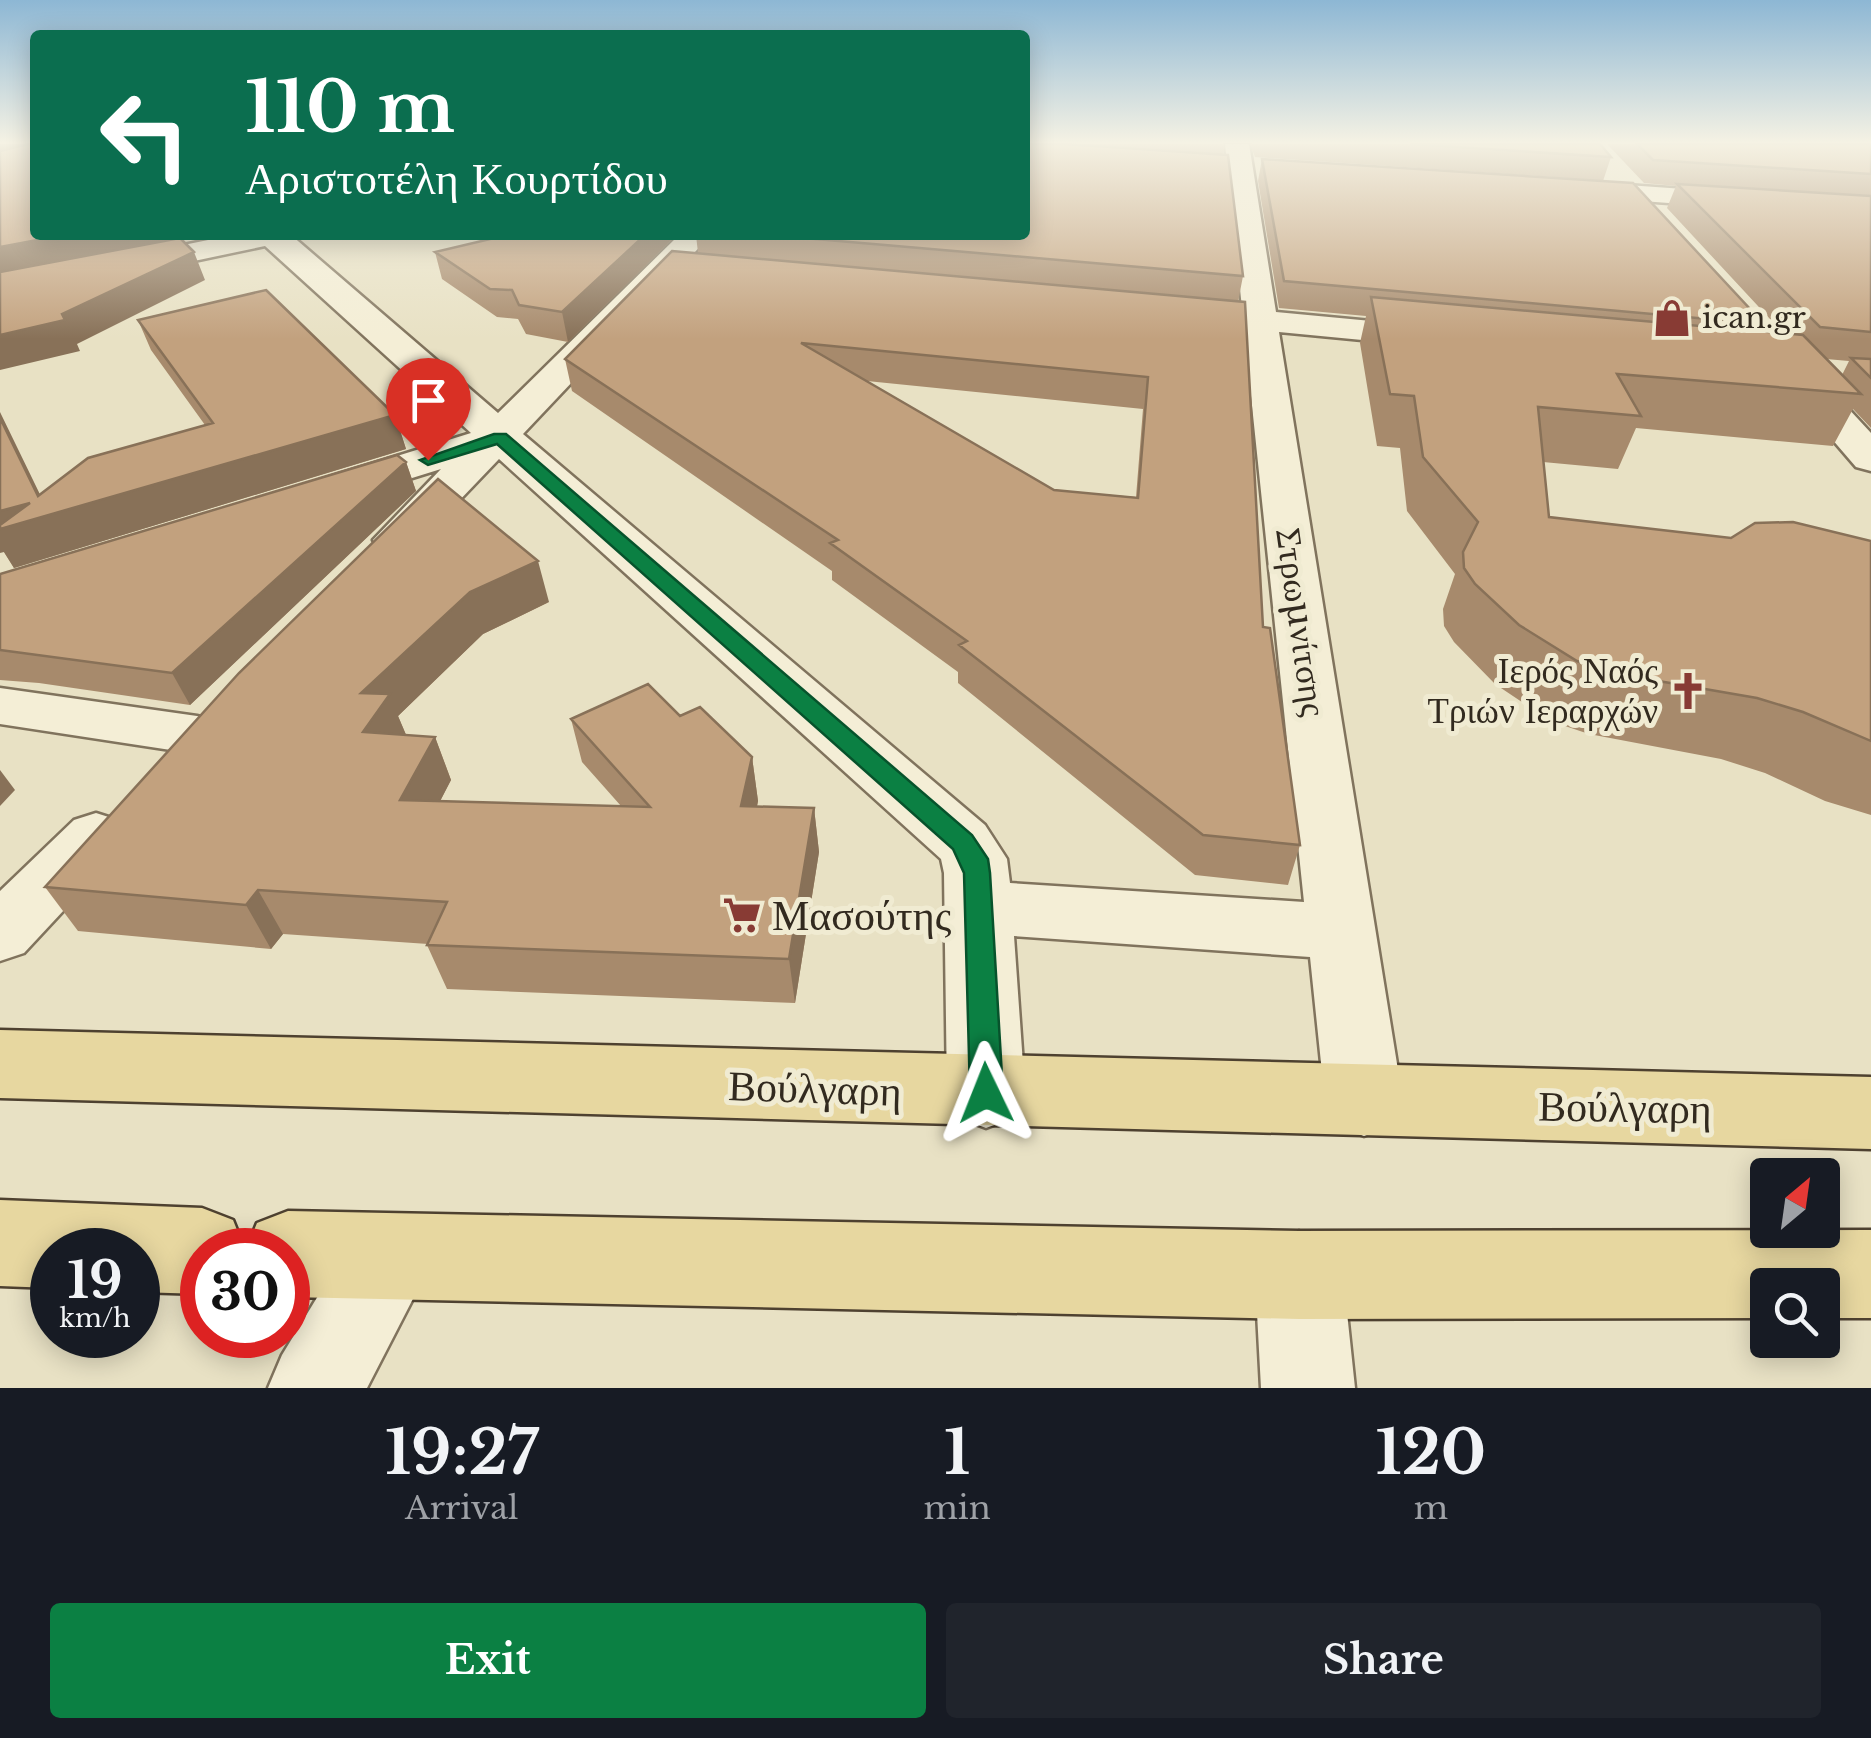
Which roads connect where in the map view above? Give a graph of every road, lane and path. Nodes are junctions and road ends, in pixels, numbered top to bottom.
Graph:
1 (1245, 209) edge
2 (1647, 209) edge
3 (1660, 223) edge
4 (249, 240) edge
5 (279, 240) edge
6 (691, 240) edge
7 (667, 265) junction
8 (706, 269) edge
9 (0, 292) edge
10 (1141, 309) edge
11 (1260, 320) junction
12 (1476, 340) edge
13 (1832, 374) edge
14 (500, 438) junction
15 (1871, 458) edge
16 (296, 501) edge
17 (362, 573) edge
18 (238, 695) edge
19 (0, 706) edge
20 (197, 735) junction
21 (980, 907) junction
22 (1343, 932) junction
23 (0, 934) edge
24 (0, 1064) edge
25 (986, 1093) junction
26 (1364, 1101) junction
27 (1871, 1112) edge
28 (0, 1242) edge
29 (180, 1249) edge
30 (310, 1255) edge
31 (391, 1258) junction
32 (1871, 1274) edge
33 (1299, 1275) junction
34 (315, 1388) edge
35 (1308, 1388) edge

1 - 11 street, Στρωμνίτσης
2 - 3 street
4 - 9 street
5 - 14 street
6 - 7 street
7 - 8 street
7 - 14 street
10 - 11 street
11 - 12 street
11 - 22 street, Στρωμνίτσης
13 - 15 street
14 - 16 street
14 - 17 street
14 - 21 street
18 - 20 street
19 - 20 street
20 - 23 street
21 - 22 street
21 - 25 street
22 - 26 street, Στρωμνίτσης
24 - 25 main road, Βούλγαρη
25 - 26 main road, Βούλγαρη
26 - 27 main road, Βούλγαρη
28 - 29 main road
30 - 31 main road
31 - 33 main road
31 - 34 street
32 - 33 main road
33 - 35 street

